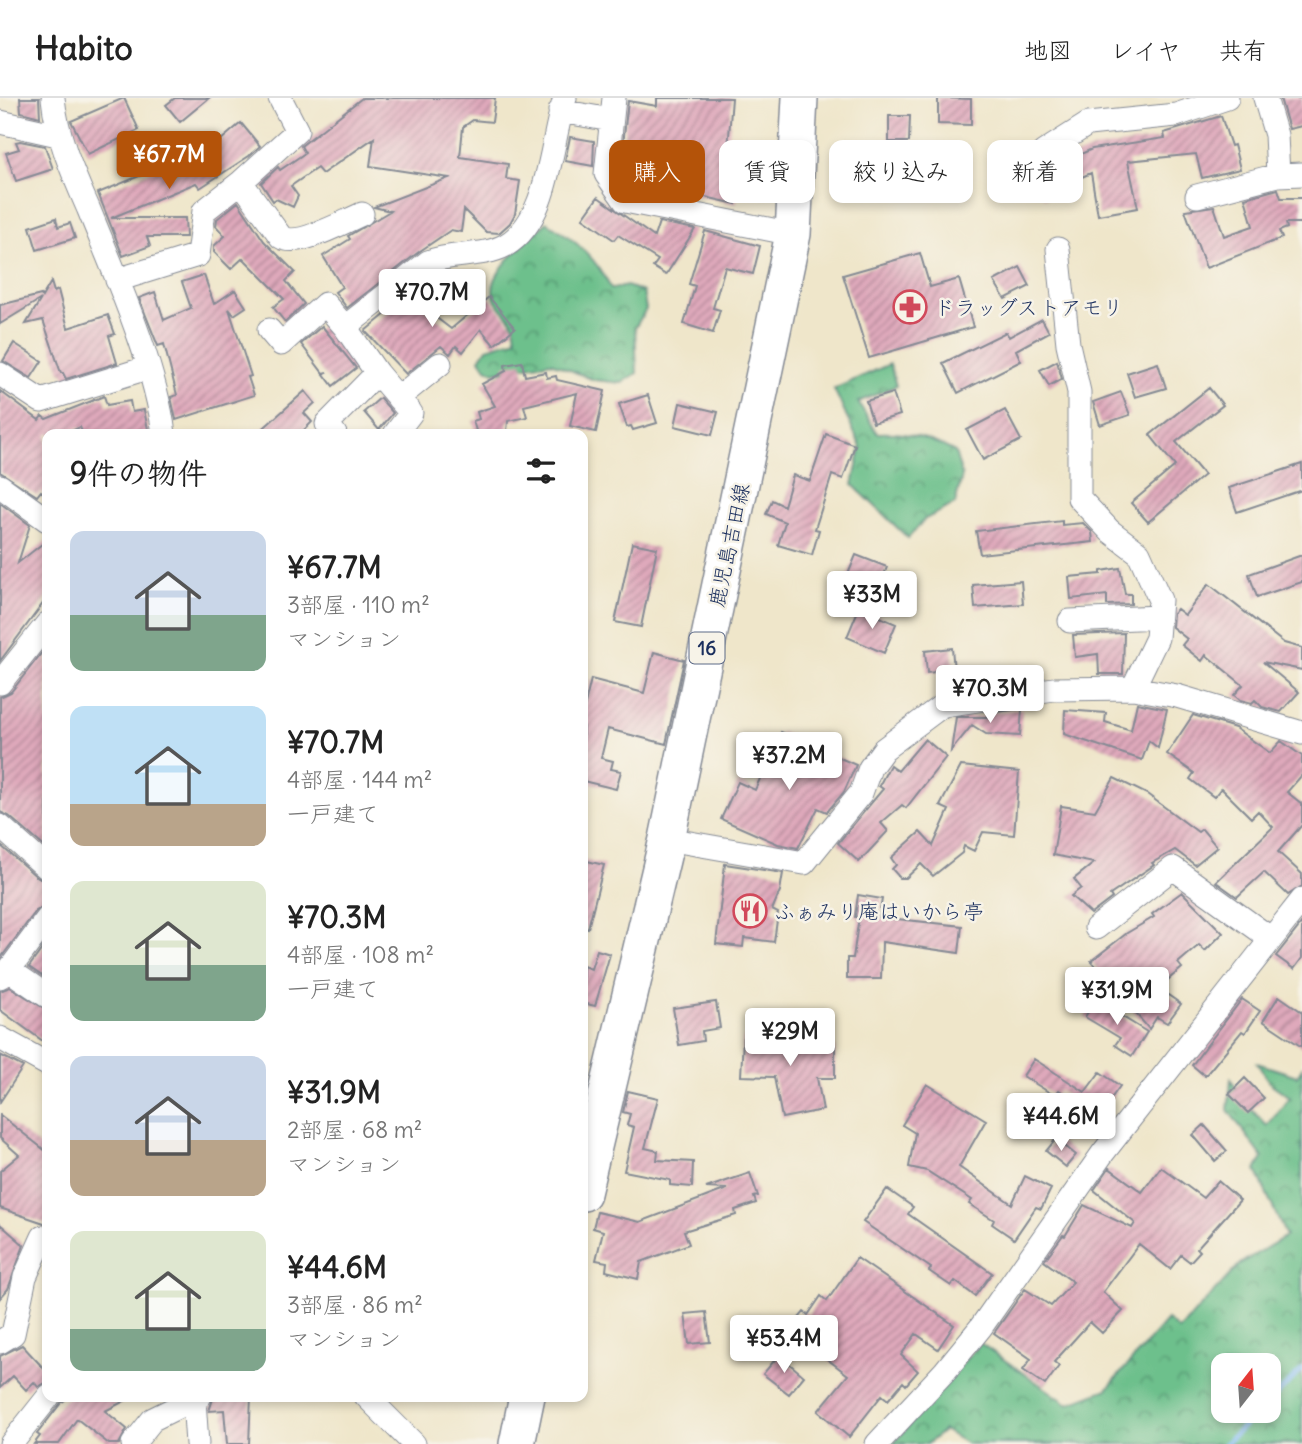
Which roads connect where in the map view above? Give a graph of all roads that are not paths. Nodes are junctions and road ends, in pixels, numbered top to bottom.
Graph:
1 (53, 98) edge
2 (280, 98) edge
3 (800, 98) edge
4 (1227, 98) edge
5 (1265, 98) edge
6 (562, 104) edge
7 (613, 109) edge
8 (0, 122) edge
9 (58, 135) junction
10 (1063, 140) edge
11 (1302, 174) edge
12 (1278, 175) junction
13 (242, 182) junction
14 (1197, 196) dead end
15 (362, 214) dead end
16 (793, 233) junction
17 (1058, 249) dead end
18 (117, 280) junction
19 (345, 327) junction
20 (269, 330) dead end
21 (440, 364) dead end
22 (147, 368) junction
23 (0, 373) edge
24 (377, 373) junction
25 (398, 398) junction
26 (163, 429) edge
27 (331, 429) edge
28 (399, 429) edge
29 (0, 486) edge
30 (42, 516) edge
31 (1158, 617) junction
32 (1070, 621) dead end
33 (42, 630) edge
34 (0, 683) edge
35 (1133, 688) junction
36 (1302, 733) edge
37 (0, 826) edge
38 (667, 839) junction
39 (42, 864) edge
40 (1302, 901) edge
41 (42, 926) edge
42 (1096, 928) dead end
43 (1270, 938) junction
44 (5, 974) edge
45 (42, 993) edge
46 (0, 1038) edge
47 (42, 1062) edge
48 (588, 1171) edge
49 (42, 1239) edge
50 (0, 1342) edge
51 (45, 1402) edge
52 (189, 1402) edge
53 (197, 1402) edge
54 (372, 1402) edge
55 (526, 1402) edge
56 (11, 1444) edge
57 (133, 1444) edge
58 (197, 1444) edge
59 (414, 1444) edge
60 (517, 1444) edge
61 (877, 1444) edge

1 - 9 street
2 - 13 street
3 - 16 main road, 鹿児島吉田線 / 16
4 - 10 street
5 - 12 street
6 - 7 street
6 - 19 street
7 - 16 street
8 - 9 street
9 - 18 street
11 - 12 street
12 - 14 street
13 - 15 street
13 - 18 street
16 - 38 main road, 鹿児島吉田線 / 16
17 - 31 street
18 - 22 street
19 - 20 street
19 - 24 street
21 - 25 street
22 - 23 street
22 - 26 street
24 - 25 street
24 - 27 street
25 - 28 street
29 - 30 street
31 - 32 street
31 - 35 street
33 - 34 street
35 - 36 street
35 - 38 street
37 - 39 street
38 - 48 main road, 鹿児島吉田線 / 16
40 - 43 street
41 - 44 street
42 - 43 street
43 - 61 street
44 - 45 street
46 - 47 street
49 - 50 street
51 - 56 street
52 - 57 street
53 - 58 street
54 - 59 street
55 - 60 main road

